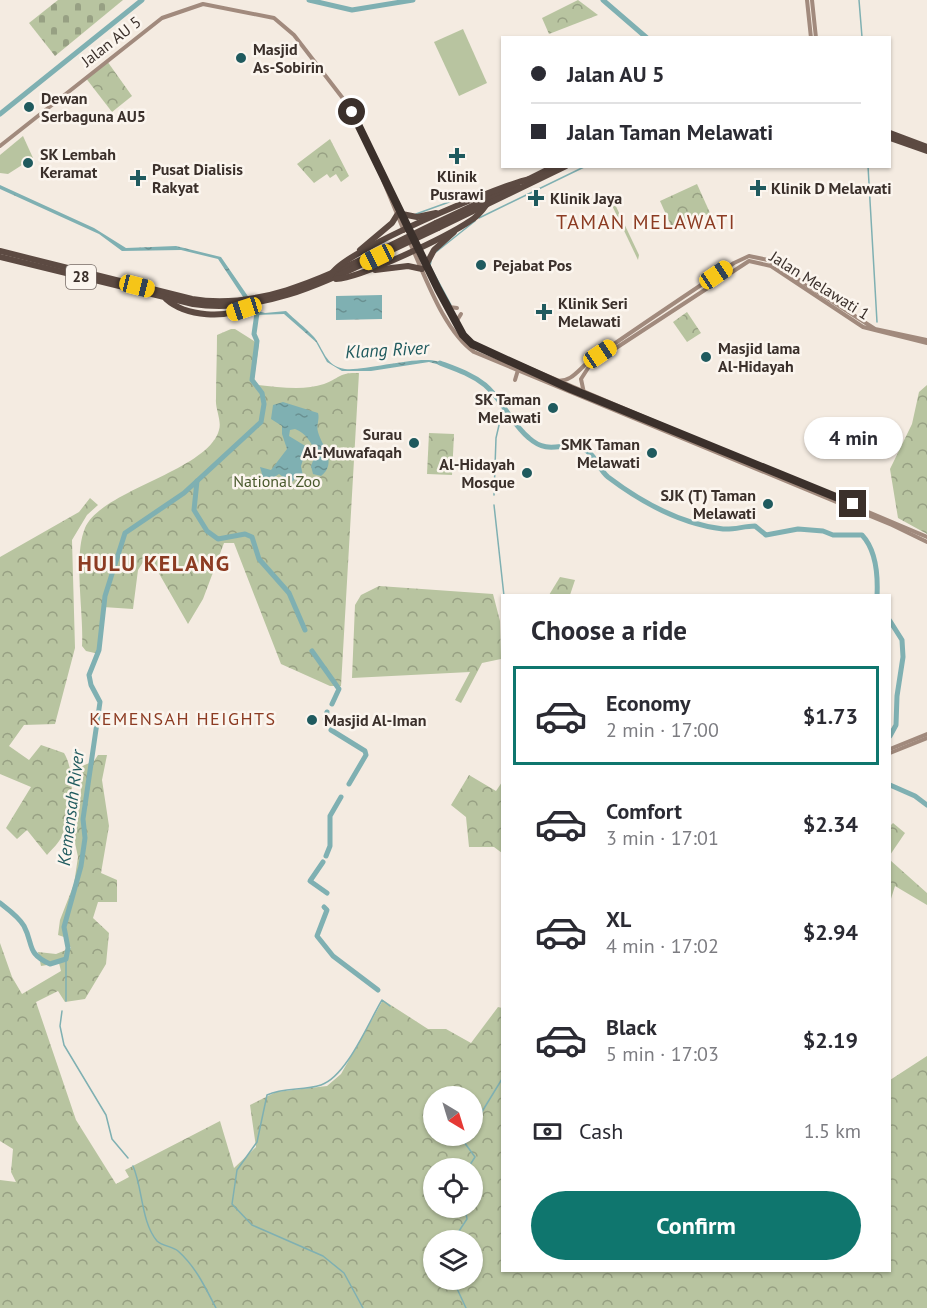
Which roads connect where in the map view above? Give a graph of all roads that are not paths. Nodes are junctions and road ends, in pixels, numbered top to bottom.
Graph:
1 (807, 0) edge
2 (812, 0) edge
3 (811, 36) edge
4 (816, 36) edge
5 (891, 133) edge
6 (891, 138) edge
7 (0, 146) edge
8 (927, 149) edge
9 (551, 168) edge
10 (562, 168) edge
11 (530, 178) junction
12 (487, 204) junction
13 (448, 210) junction
14 (399, 214) junction
15 (426, 221) junction
16 (437, 226) junction
17 (461, 226) junction
18 (407, 230) junction
19 (435, 239) junction
20 (383, 241) junction
21 (415, 248) junction
22 (0, 251) edge
23 (0, 256) edge
24 (353, 256) junction
25 (400, 256) junction
26 (424, 267) junction
27 (368, 271) junction
28 (332, 277) junction
29 (259, 298) junction
30 (243, 304) junction
31 (446, 304) junction
32 (457, 308) dead end
33 (461, 314) dead end
34 (456, 322) junction
35 (633, 324) dead end
36 (642, 325) junction
37 (925, 342) edge
38 (515, 364) junction
39 (518, 371) junction
40 (515, 380) dead end
41 (553, 381) junction
42 (584, 394) junction
43 (927, 537) edge
44 (927, 542) edge
45 (927, 736) edge
46 (891, 749) edge
47 (891, 753) edge

1 - 3 main road
2 - 4 main road
5 - 8 highway
6 - 8 highway
7 - 14 main road, Jalan AU 5
9 - 11 highway, 28
10 - 12 highway, 28
11 - 13 highway
11 - 16 highway, 28
12 - 16 highway, 28
12 - 17 highway
13 - 14 highway
13 - 15 highway
14 - 18 main road, Jalan AU 5
14 - 24 highway
15 - 18 highway
15 - 19 highway
16 - 28 highway, 28, bridge
17 - 19 highway
17 - 26 highway
18 - 20 highway
18 - 21 main road, Jalan AU 5
19 - 21 highway
20 - 24 highway
20 - 25 highway
21 - 25 highway
21 - 26 main road, Jalan AU 5
22 - 30 highway, 28
23 - 30 highway, 28
24 - 28 highway
25 - 27 highway
26 - 27 highway
26 - 31 main road
26 - 39 main road
27 - 28 highway
28 - 29 highway, 28
29 - 30 highway, 28
29 - 30 highway, 28
31 - 32 main road
31 - 34 main road
33 - 34 main road
34 - 38 main road
35 - 36 main road
36 - 37 main road, Jalan Melawati 1
36 - 41 main road, Jalan Melawati 1
37 - 42 main road, Jalan Melawati 1
38 - 39 main road
38 - 41 main road
39 - 40 main road
39 - 44 main road
41 - 42 main road
42 - 43 main road
45 - 46 main road
45 - 47 main road

